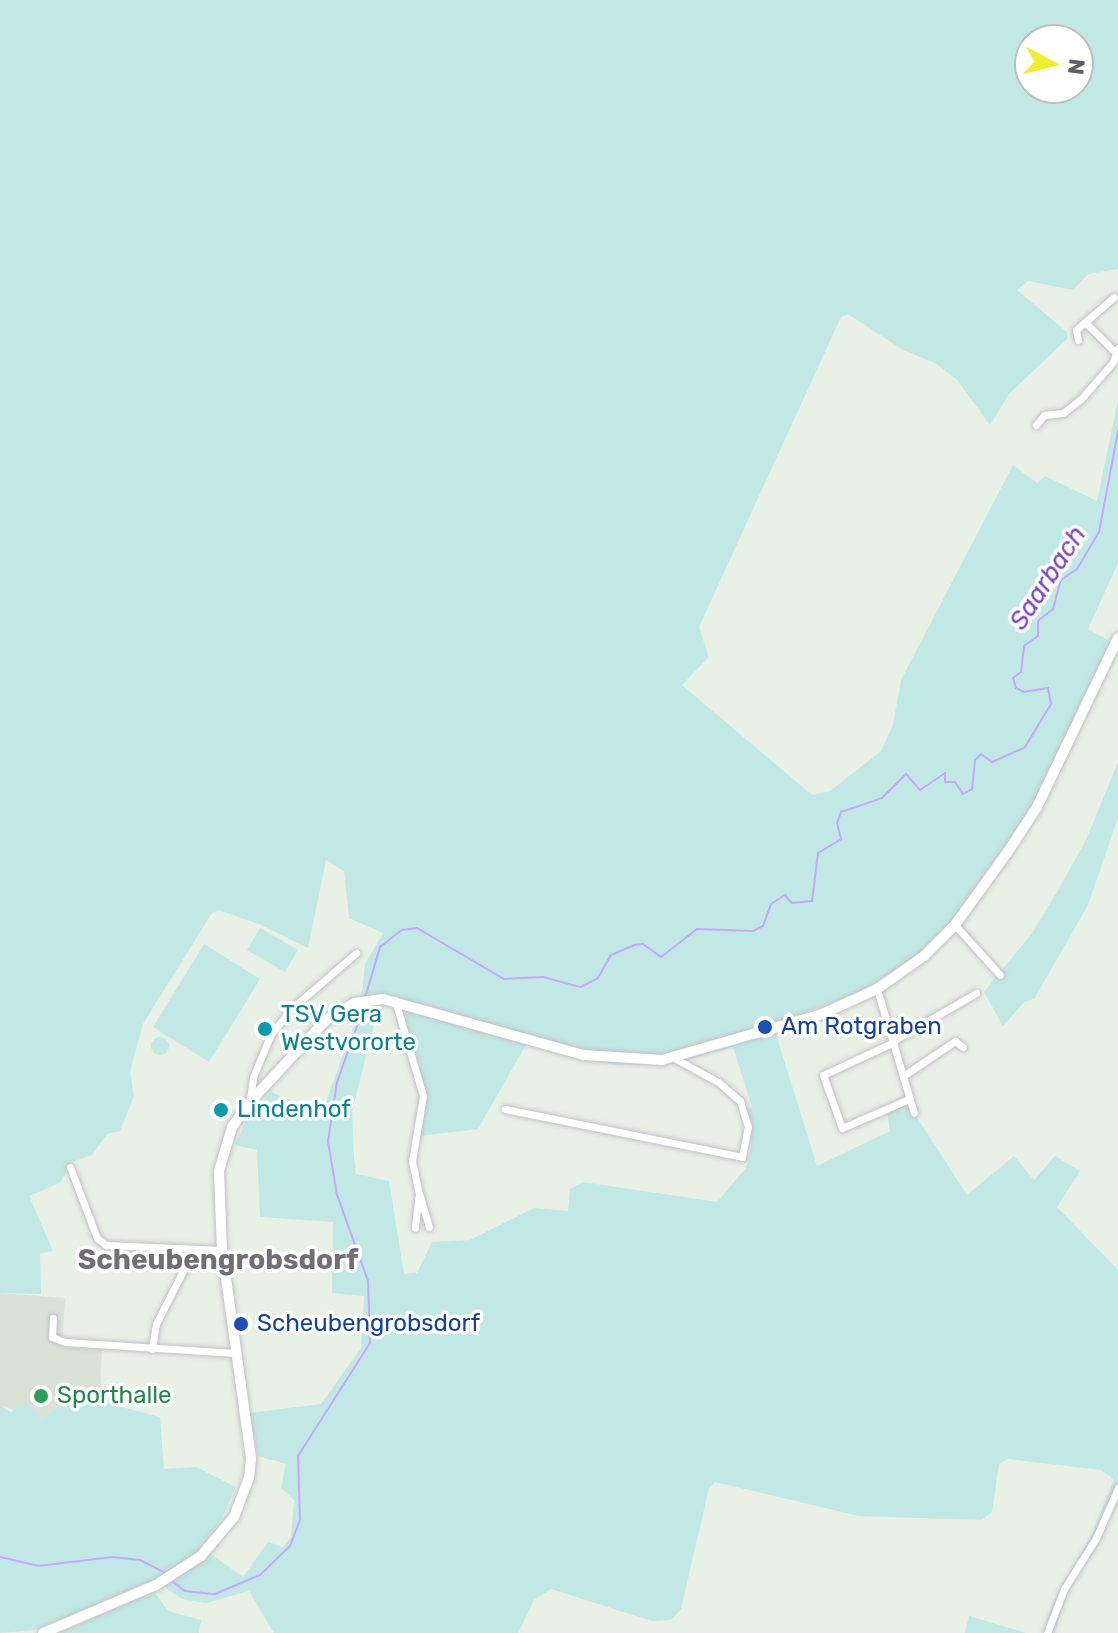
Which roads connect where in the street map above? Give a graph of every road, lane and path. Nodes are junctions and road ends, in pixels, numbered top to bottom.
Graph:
1 (1114, 297) dead end
2 (1086, 323) junction
3 (1078, 340) dead end
4 (1116, 350) edge
5 (1036, 425) dead end
6 (1118, 638) edge
7 (955, 925) junction
8 (356, 953) dead end
9 (1000, 975) dead end
10 (877, 989) junction
11 (976, 993) dead end
12 (395, 1000) junction
13 (894, 1041) junction
14 (963, 1047) dead end
15 (676, 1059) junction
16 (903, 1076) junction
17 (909, 1099) junction
18 (250, 1102) junction
19 (505, 1109) dead end
20 (914, 1113) dead end
21 (70, 1167) dead end
22 (419, 1194) junction
23 (429, 1227) dead end
24 (415, 1228) dead end
25 (194, 1249) junction
26 (222, 1250) junction
27 (53, 1318) dead end
28 (152, 1349) junction
29 (235, 1353) junction
30 (1118, 1488) edge
31 (43, 1633) edge
32 (1047, 1633) edge

1 - 2 street
2 - 3 street
2 - 4 street
4 - 5 street
6 - 7 main road
7 - 9 street
7 - 10 main road
8 - 18 street
10 - 13 street
10 - 15 main road
11 - 13 street
12 - 15 main road
12 - 18 main road
12 - 22 street
13 - 16 street
13 - 17 street
14 - 16 street
15 - 19 street
16 - 17 street
17 - 20 street
18 - 26 main road
21 - 25 street
22 - 23 street
22 - 24 street
25 - 26 street
25 - 28 street
26 - 29 main road
27 - 28 street
28 - 29 street
29 - 31 main road
30 - 32 street

